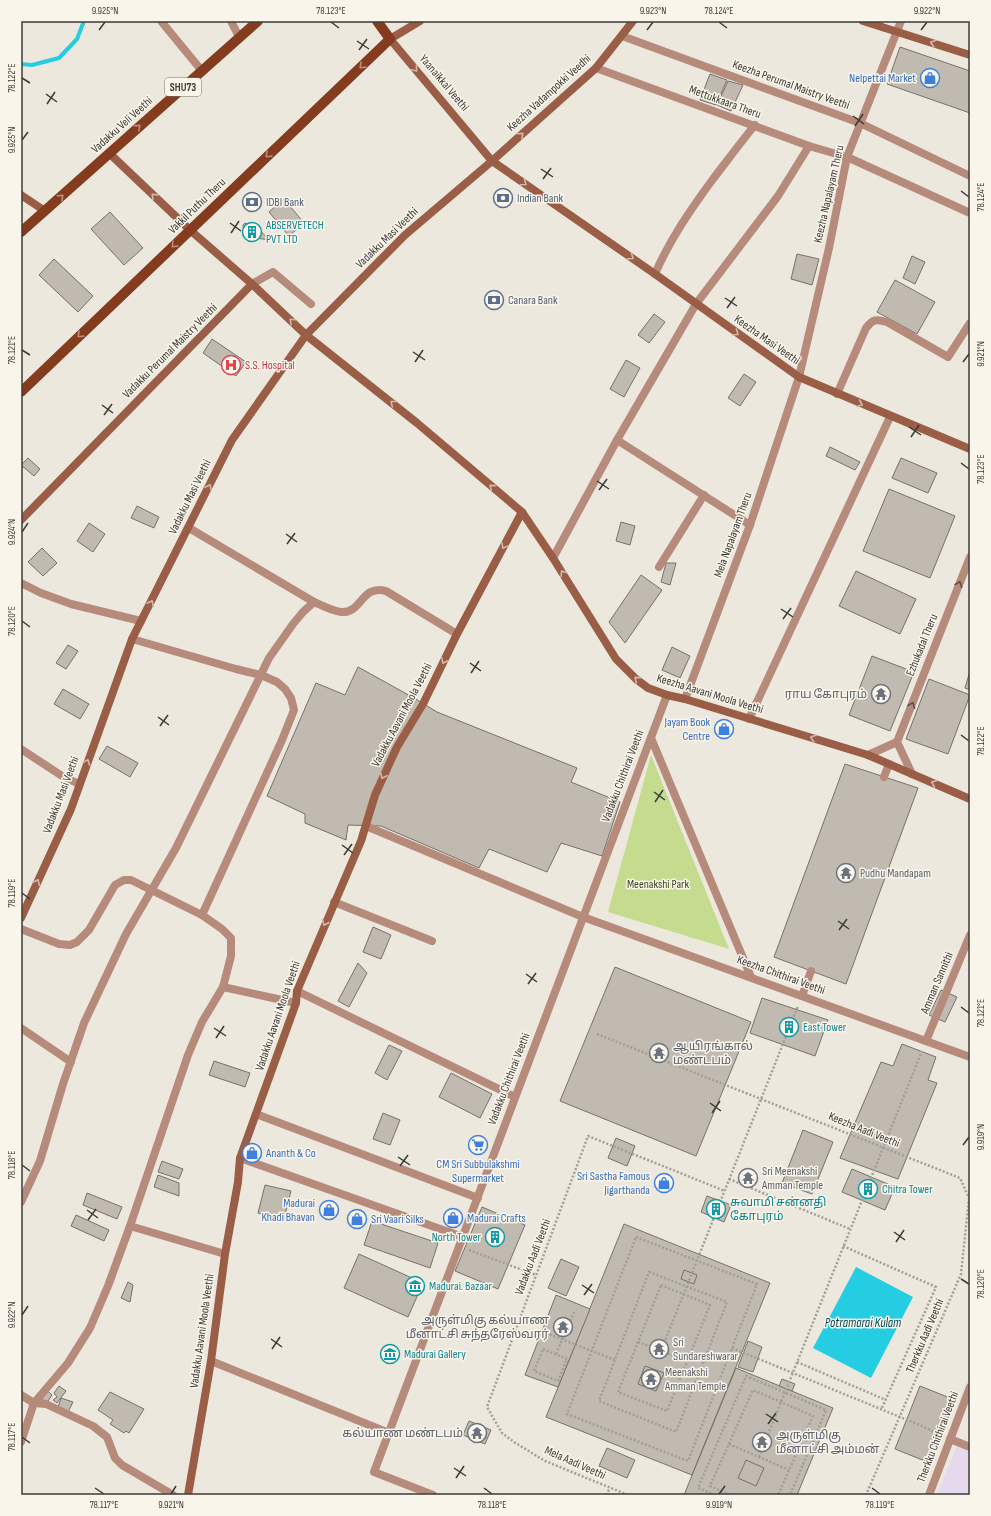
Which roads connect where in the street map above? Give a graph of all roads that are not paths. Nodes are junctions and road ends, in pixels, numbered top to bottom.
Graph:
1 (161, 21) edge
2 (231, 21) edge
3 (258, 21) edge
4 (377, 21) edge
5 (420, 21) edge
6 (633, 21) edge
7 (863, 21) edge
8 (901, 21) edge
9 (896, 32) junction
10 (622, 36) junction
11 (239, 37) junction
12 (390, 38) junction
13 (970, 55) edge
14 (596, 68) junction
15 (202, 71) junction
16 (860, 123) junction
17 (755, 125) junction
18 (810, 146) junction
19 (109, 153) junction
20 (847, 157) junction
21 (492, 161) junction
22 (970, 176) edge
23 (21, 195) edge
24 (45, 211) junction
25 (970, 213) edge
26 (190, 230) junction
27 (21, 232) edge
28 (654, 274) junction
29 (252, 284) junction
30 (311, 304) dead end
31 (696, 304) junction
32 (970, 323) edge
33 (306, 335) junction
34 (799, 377) junction
35 (21, 392) edge
36 (836, 394) junction
37 (890, 417) junction
38 (618, 440) junction
39 (970, 449) edge
40 (704, 495) junction
41 (522, 512) junction
42 (21, 520) edge
43 (750, 525) junction
44 (189, 528) junction
45 (970, 557) edge
46 (553, 558) junction
47 (659, 566) dead end
48 (21, 583) edge
49 (314, 602) junction
50 (142, 621) junction
51 (457, 634) junction
52 (132, 639) junction
53 (261, 675) junction
54 (667, 695) junction
55 (685, 699) junction
56 (749, 719) junction
57 (650, 738) junction
58 (897, 742) junction
59 (21, 748) edge
60 (868, 755) junction
61 (889, 764) junction
62 (912, 774) junction
63 (884, 777) dead end
64 (79, 784) junction
65 (970, 799) edge
66 (366, 826) junction
67 (151, 891) junction
68 (334, 902) junction
69 (202, 915) junction
70 (583, 917) junction
71 (21, 918) edge
72 (21, 929) edge
73 (970, 935) edge
74 (432, 941) dead end
75 (811, 971) dead end
76 (751, 977) junction
77 (223, 987) junction
78 (297, 991) junction
79 (802, 996) junction
80 (296, 1004) junction
81 (21, 1028) edge
82 (926, 1041) junction
83 (970, 1057) edge
84 (71, 1062) junction
85 (515, 1097) junction
86 (256, 1114) junction
87 (240, 1158) junction
88 (478, 1198) junction
89 (21, 1202) edge
90 (130, 1226) junction
91 (463, 1237) junction
92 (225, 1254) junction
93 (211, 1361) junction
94 (970, 1387) edge
95 (21, 1395) edge
96 (34, 1403) junction
97 (389, 1433) junction
98 (950, 1439) junction
99 (21, 1442) edge
100 (970, 1447) edge
101 (173, 1495) edge
102 (188, 1495) edge
103 (433, 1495) edge
104 (929, 1495) edge

1 - 15 street
2 - 11 street
3 - 11 main road, Vadakku Veli Veethi / SHU73
4 - 12 main road, Yaanaikkal Veethi
5 - 12 main road
6 - 10 main road, Keezha Vadampokki Veedhi
7 - 9 main road
8 - 9 street, Keezha Napalayam Theru
13 -> 9 main road
9 - 16 street, Keezha Napalayam Theru
10 - 14 main road, Keezha Vadampokki Veedhi
10 - 16 street, Keezha Perumal Maistry Veethi
11 - 15 main road, Vadakku Veli Veethi / SHU73
12 -> 21 main road, Yaanaikkal Veethi
12 -> 26 main road, Vakkil Puthu Theru
14 - 17 street, Mettukkaara Theru
21 -> 14 main road, Keezha Vadampokki Veedhi
19 -> 15 main road, Vadakku Veli Veethi / SHU73
16 - 20 street, Keezha Napalayam Theru
16 - 22 street, Keezha Perumal Maistry Veethi
17 - 18 street, Mettukkaara Theru
17 - 28 street
18 - 20 street, Mettukkaara Theru
18 - 31 street
24 -> 19 main road, Vadakku Veli Veethi / SHU73
26 -> 19 main road, Keezha Aavani Moola Veethi
20 - 25 street, Mettukkaara Theru
20 - 34 street, Keezha Napalayam Theru
21 -> 28 main road, Keezha Masi Veethi
21 - 33 main road, Vadakku Masi Veethi
23 - 24 main road
24 - 27 main road, Vadakku Veli Veethi / SHU73
26 - 29 main road, Keezha Aavani Moola Veethi
26 -> 35 main road, Vakkil Puthu Theru
28 - 31 main road, Keezha Masi Veethi
29 - 30 street
33 -> 29 main road, Keezha Aavani Moola Veethi
29 - 42 main road, Vadakku Perumal Maistry Veethi
31 -> 34 main road, Keezha Masi Veethi
31 - 38 street
32 - 36 street
41 -> 33 main road, Keezha Aavani Moola Veethi
44 -> 33 main road, Vadakku Masi Veethi
34 - 36 main road, Keezha Masi Veethi
34 - 43 street, Mela Napalayam Theru
36 -> 37 main road, Keezha Masi Veethi
37 - 39 main road, Keezha Masi Veethi
37 - 56 street
38 - 40 street
38 - 46 street
40 - 43 street
40 - 47 street
41 - 46 main road, Keezha Aavani Moola Veethi
41 -> 51 main road, Vadakku Aavani Moola Veethi
43 - 55 street, Mela Napalayam Theru
44 - 49 street
50 -> 44 main road, Vadakku Masi Veethi
58 -> 45 street, Ezhukadal Theru
54 -> 46 main road, Keezha Aavani Moola Veethi
48 - 50 street
49 - 51 street
49 - 53 street
50 - 52 main road, Vadakku Masi Veethi
51 -> 66 main road, Vadakku Aavani Moola Veethi
52 - 53 street
64 -> 52 main road, Vadakku Masi Veethi
53 - 67 street
53 - 69 street
54 - 55 main road, Keezha Aavani Moola Veethi
54 - 57 street, Vadakku Chithirai Veethi
55 - 56 main road, Keezha Aavani Moola Veethi
60 -> 56 main road, Keezha Aavani Moola Veethi
57 - 70 street, Vadakku Chithirai Veethi
57 - 76 street
58 - 60 street
58 - 62 street
59 - 64 street
60 - 61 main road, Keezha Aavani Moola Veethi
61 - 62 main road, Keezha Aavani Moola Veethi
61 - 63 street
65 -> 62 main road, Keezha Aavani Moola Veethi
71 -> 64 main road, Vadakku Masi Veethi
66 - 68 main road, Vadakku Aavani Moola Veethi
66 - 70 street, Keezha Chithirai Veethi
67 - 69 street
67 - 72 street
67 - 84 street
68 - 74 street
68 -> 78 main road, Vadakku Aavani Moola Veethi
69 - 77 street
70 - 76 street, Keezha Chithirai Veethi
70 - 85 street, Vadakku Chithirai Veethi
73 - 82 street, Amman Sannithi
75 - 79 street
76 - 79 street, Keezha Chithirai Veethi
77 - 80 street
77 - 90 street
78 - 80 main road, Vadakku Aavani Moola Veethi
78 - 85 street
79 - 82 street, Keezha Chithirai Veethi
80 - 86 main road, Vadakku Aavani Moola Veethi
81 - 84 street
82 - 83 street, Keezha Chithirai Veethi
84 - 89 street
85 - 88 street, Vadakku Chithirai Veethi
86 - 87 main road, Vadakku Aavani Moola Veethi
86 - 88 street
87 - 91 street
87 - 92 main road, Vadakku Aavani Moola Veethi
88 - 91 street, Vadakku Chithirai Veethi
90 - 92 street
90 - 96 street
91 - 97 street, Vadakku Chithirai Veethi
92 - 93 main road, Vadakku Aavani Moola Veethi
93 - 97 street
93 - 102 main road, Vadakku Aavani Moola Veethi
94 - 98 street, Therkku Chithirai Veethi
95 - 96 street
96 - 99 street
96 - 101 street
97 - 103 street, Vadakku Chithirai Veethi
98 - 100 street
98 - 104 street, Therkku Chithirai Veethi

